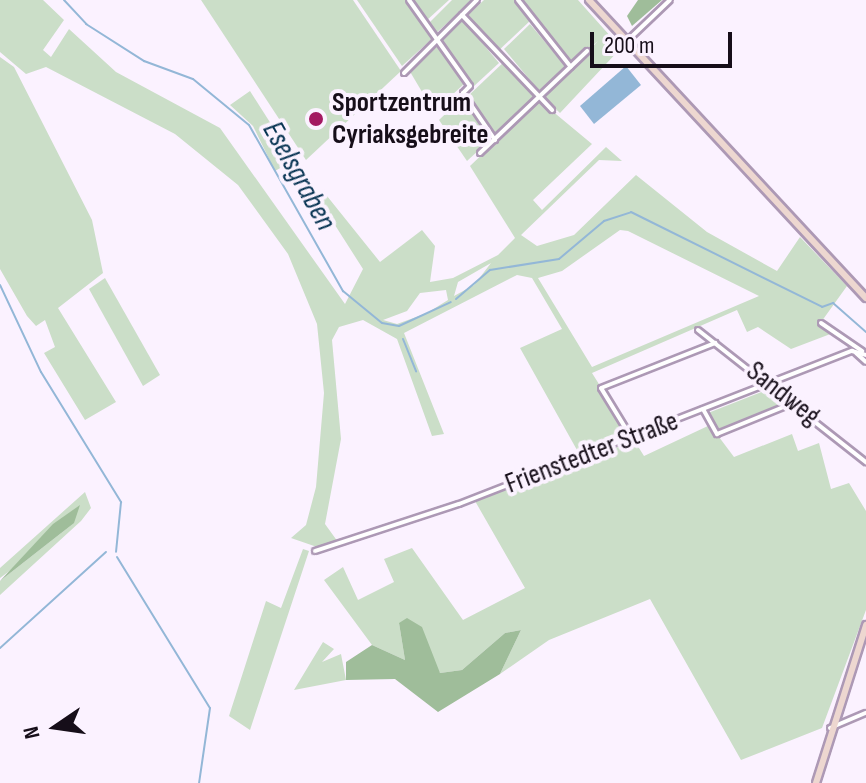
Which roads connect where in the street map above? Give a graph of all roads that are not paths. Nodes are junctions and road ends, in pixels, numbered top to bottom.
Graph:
1 (409, 0) edge
2 (477, 0) edge
3 (518, 0) edge
4 (589, 0) edge
5 (670, 0) edge
6 (462, 15) junction
7 (437, 39) junction
8 (627, 41) junction
9 (587, 51) dead end
10 (571, 67) junction
11 (404, 73) dead end
12 (540, 97) junction
13 (552, 110) dead end
14 (495, 140) junction
15 (480, 153) dead end
16 (866, 298) edge
17 (821, 323) dead end
18 (698, 330) dead end
19 (716, 342) junction
20 (854, 351) junction
21 (866, 354) edge
22 (866, 362) edge
23 (772, 383) junction
24 (796, 402) junction
25 (703, 409) junction
26 (631, 437) junction
27 (866, 462) edge
28 (315, 551) dead end
29 (866, 625) edge
30 (866, 713) edge
31 (830, 728) junction
32 (816, 783) edge

1 - 7 street
2 - 6 street
3 - 10 street
4 - 8 main road
5 - 8 street
6 - 7 street
6 - 12 street
7 - 11 street
7 - 14 street
8 - 16 main road
9 - 10 street
10 - 12 street
12 - 13 street
12 - 14 street
14 - 15 street
17 - 21 street
18 - 19 street, Sandweg
19 - 23 street, Sandweg
19 - 26 street
20 - 21 street
20 - 22 street
20 - 23 street, Frienstedter Straße
23 - 24 street, Sandweg
23 - 25 street, Frienstedter Straße
24 - 25 street
24 - 27 street, Sandweg
25 - 26 street, Frienstedter Straße
26 - 28 street, Frienstedter Straße
29 - 31 main road
30 - 31 street
31 - 32 main road

